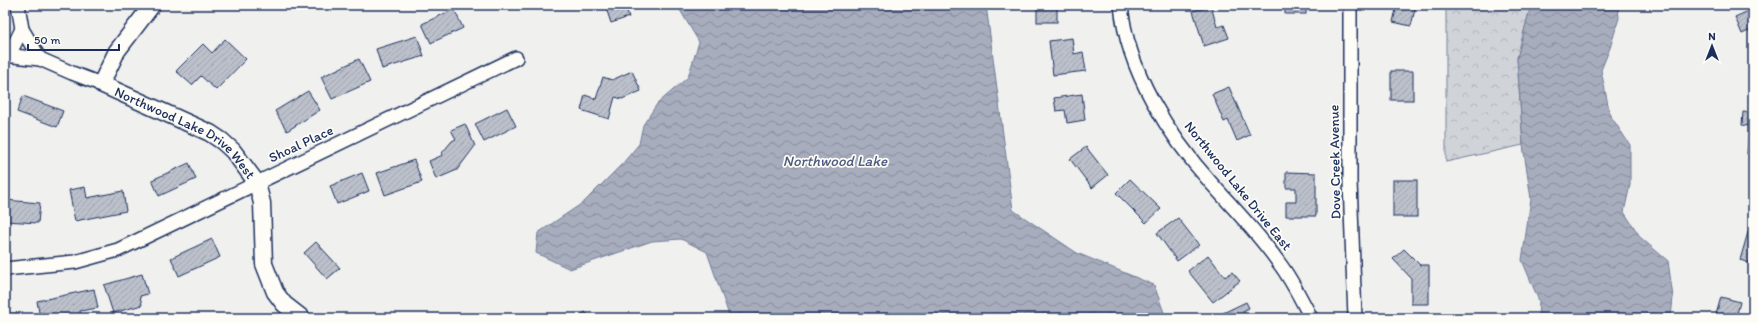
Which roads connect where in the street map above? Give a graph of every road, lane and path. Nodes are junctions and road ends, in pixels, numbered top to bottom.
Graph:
1 (18, 5) edge
2 (152, 5) edge
3 (1121, 5) edge
4 (1350, 5) edge
5 (22, 29) junction
6 (7, 55) edge
7 (516, 58) dead end
8 (40, 59) junction
9 (101, 84) junction
10 (258, 183) junction
11 (5, 269) edge
12 (302, 318) edge
13 (1311, 318) edge
14 (1355, 318) edge

1 - 5 street
2 - 9 street, Northwood Lake Drive West
3 - 13 street, Northwood Lake Drive East
4 - 14 street, Dove Creek Avenue
5 - 6 street
5 - 8 street
6 - 8 street
7 - 10 street, Shoal Place
8 - 9 street
9 - 10 street, Northwood Lake Drive West
10 - 11 street, Shoal Place
10 - 12 street, Northwood Lake Drive West

